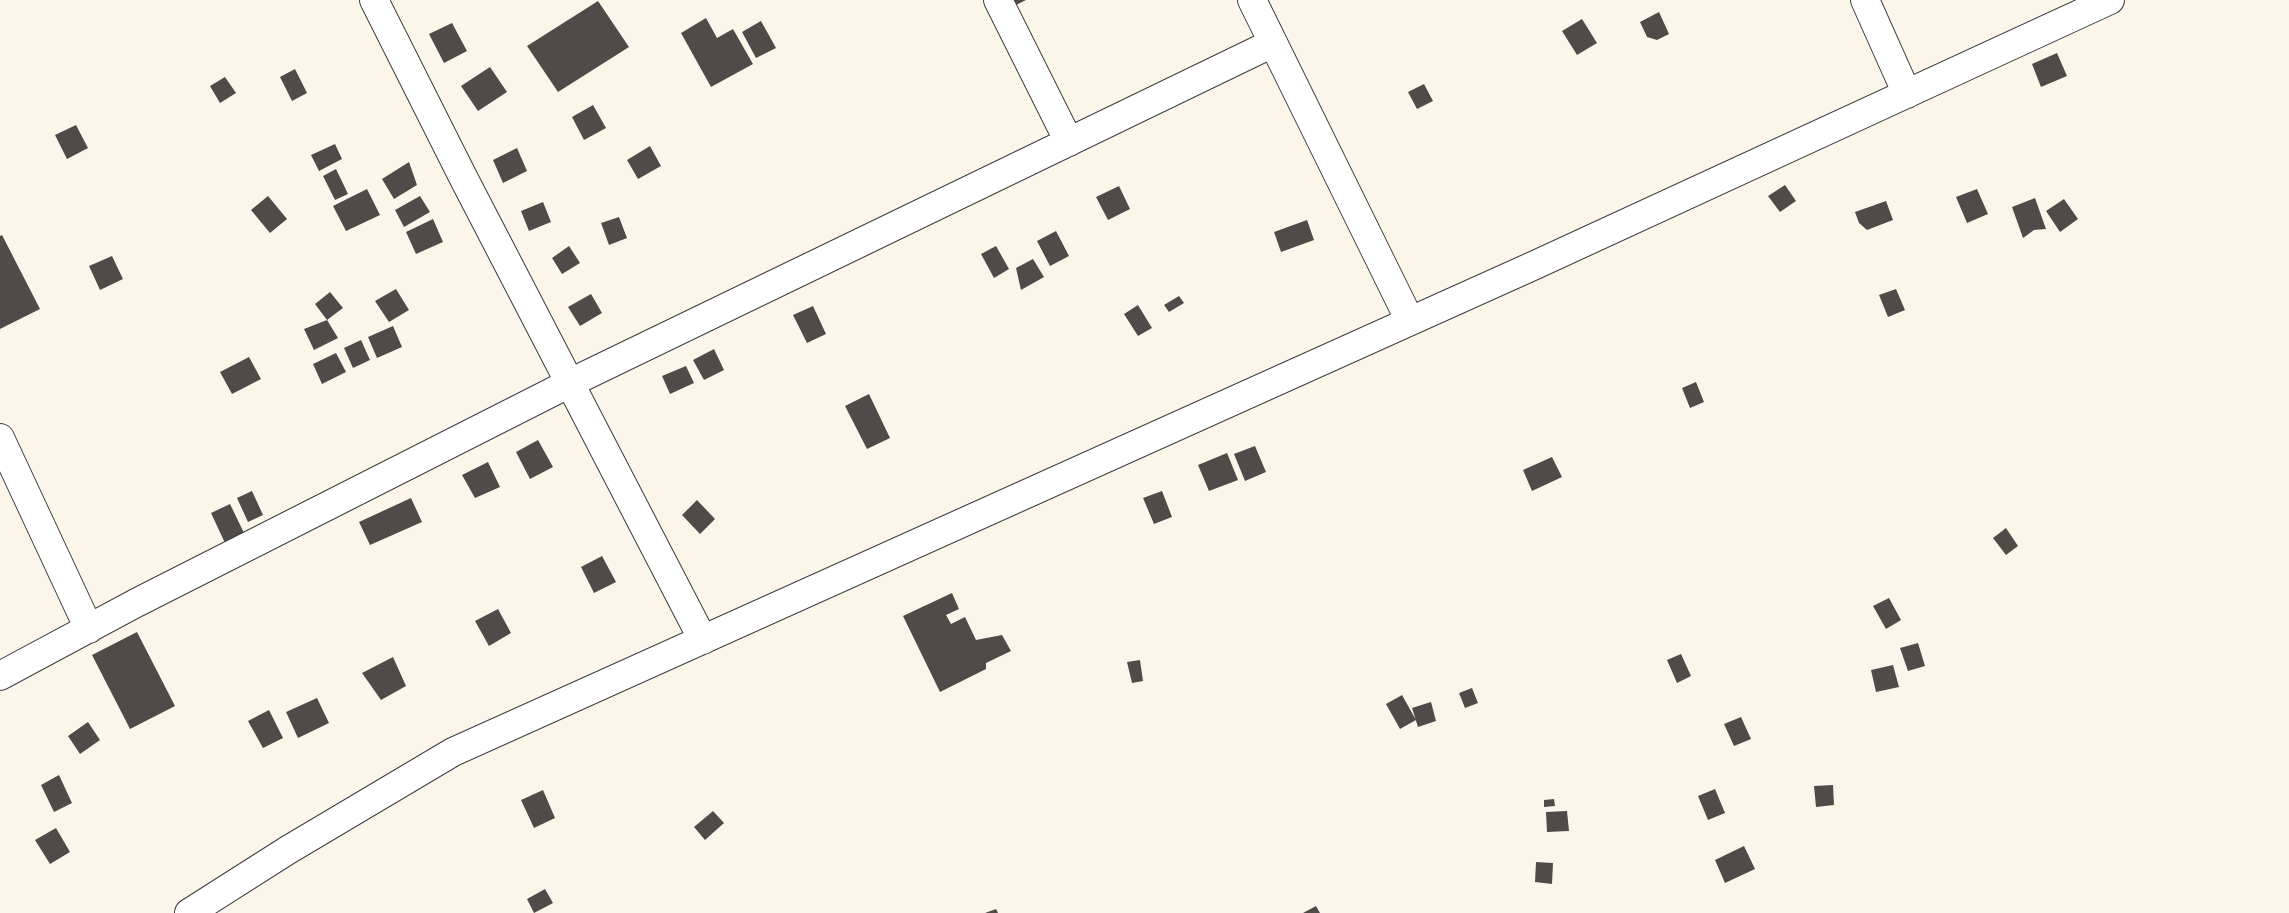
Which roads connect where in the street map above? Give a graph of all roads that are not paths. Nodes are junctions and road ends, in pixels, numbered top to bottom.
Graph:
1 (374, 0) edge
2 (998, 0) edge
3 (1252, 0) edge
4 (1865, 0) edge
5 (2110, 0) edge
6 (1274, 43) junction
7 (1907, 94) junction
8 (1069, 142) junction
9 (1410, 321) junction
10 (570, 383) junction
11 (0, 438) edge
12 (89, 629) junction
13 (703, 640) junction
14 (0, 676) edge
15 (189, 913) edge

1 - 10 street
2 - 8 street
3 - 6 street
4 - 7 street
5 - 7 street
6 - 8 street
6 - 9 street
7 - 9 street
8 - 10 street
9 - 13 street
10 - 12 street
10 - 13 street
11 - 12 street
12 - 14 street
13 - 15 street

